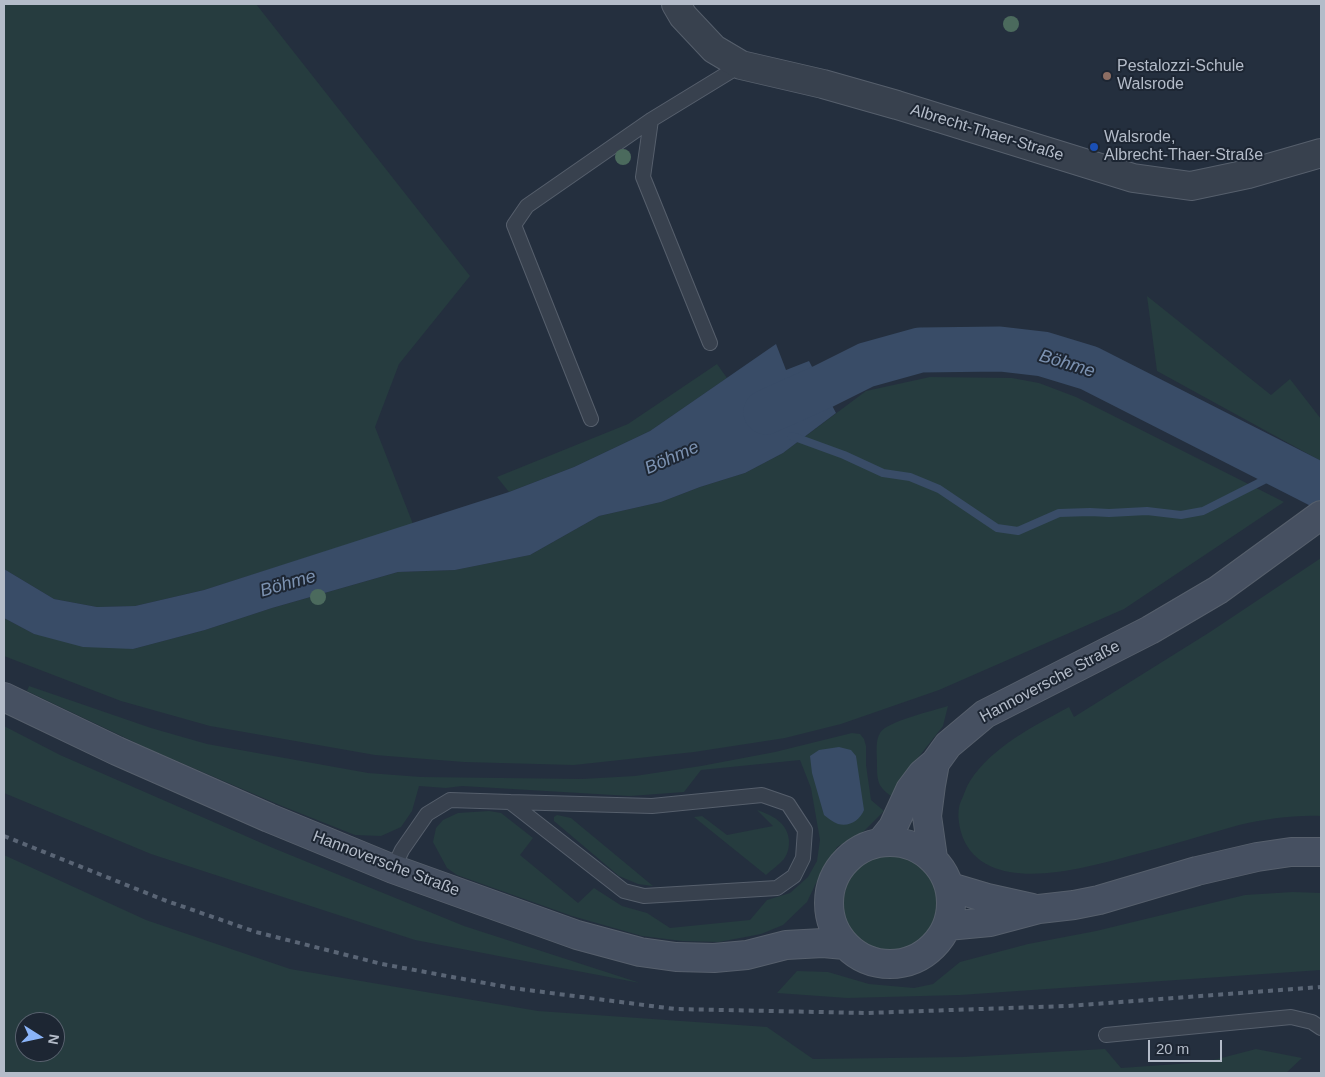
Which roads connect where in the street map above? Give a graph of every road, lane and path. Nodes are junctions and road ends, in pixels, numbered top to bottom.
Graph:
1 (676, 4) edge
2 (741, 65) junction
3 (651, 120) junction
4 (1321, 153) edge
5 (710, 343) dead end
6 (591, 419) dead end
7 (1321, 515) edge
8 (4, 696) edge
9 (935, 763) junction
10 (510, 802) junction
11 (881, 842) junction
12 (1321, 852) edge
13 (933, 858) junction
14 (393, 869) junction
15 (950, 888) junction
16 (828, 903) junction
17 (1039, 909) junction
18 (947, 926) junction
19 (845, 944) junction
20 (786, 945) junction
21 (1321, 1028) edge
22 (1106, 1035) dead end

1 - 2 street, Albrecht-Thaer-Straße
2 - 3 lane
2 - 4 street, Albrecht-Thaer-Straße
3 - 5 lane
3 - 6 lane
7 - 9 main road, Hannoversche Straße
8 - 14 main road, Hannoversche Straße
9 - 11 main road, Hannoversche Straße
9 - 13 main road, Hannoversche Straße
10 - 10 lane
10 - 14 lane
11 - 13 main road
11 - 16 main road
12 - 17 main road
13 - 15 main road
14 - 20 main road, Hannoversche Straße
15 - 17 main road
15 - 18 main road
16 - 19 main road
16 - 20 main road, Hannoversche Straße
17 - 18 main road
18 - 19 main road
19 - 20 main road, Hannoversche Straße
21 - 22 lane

